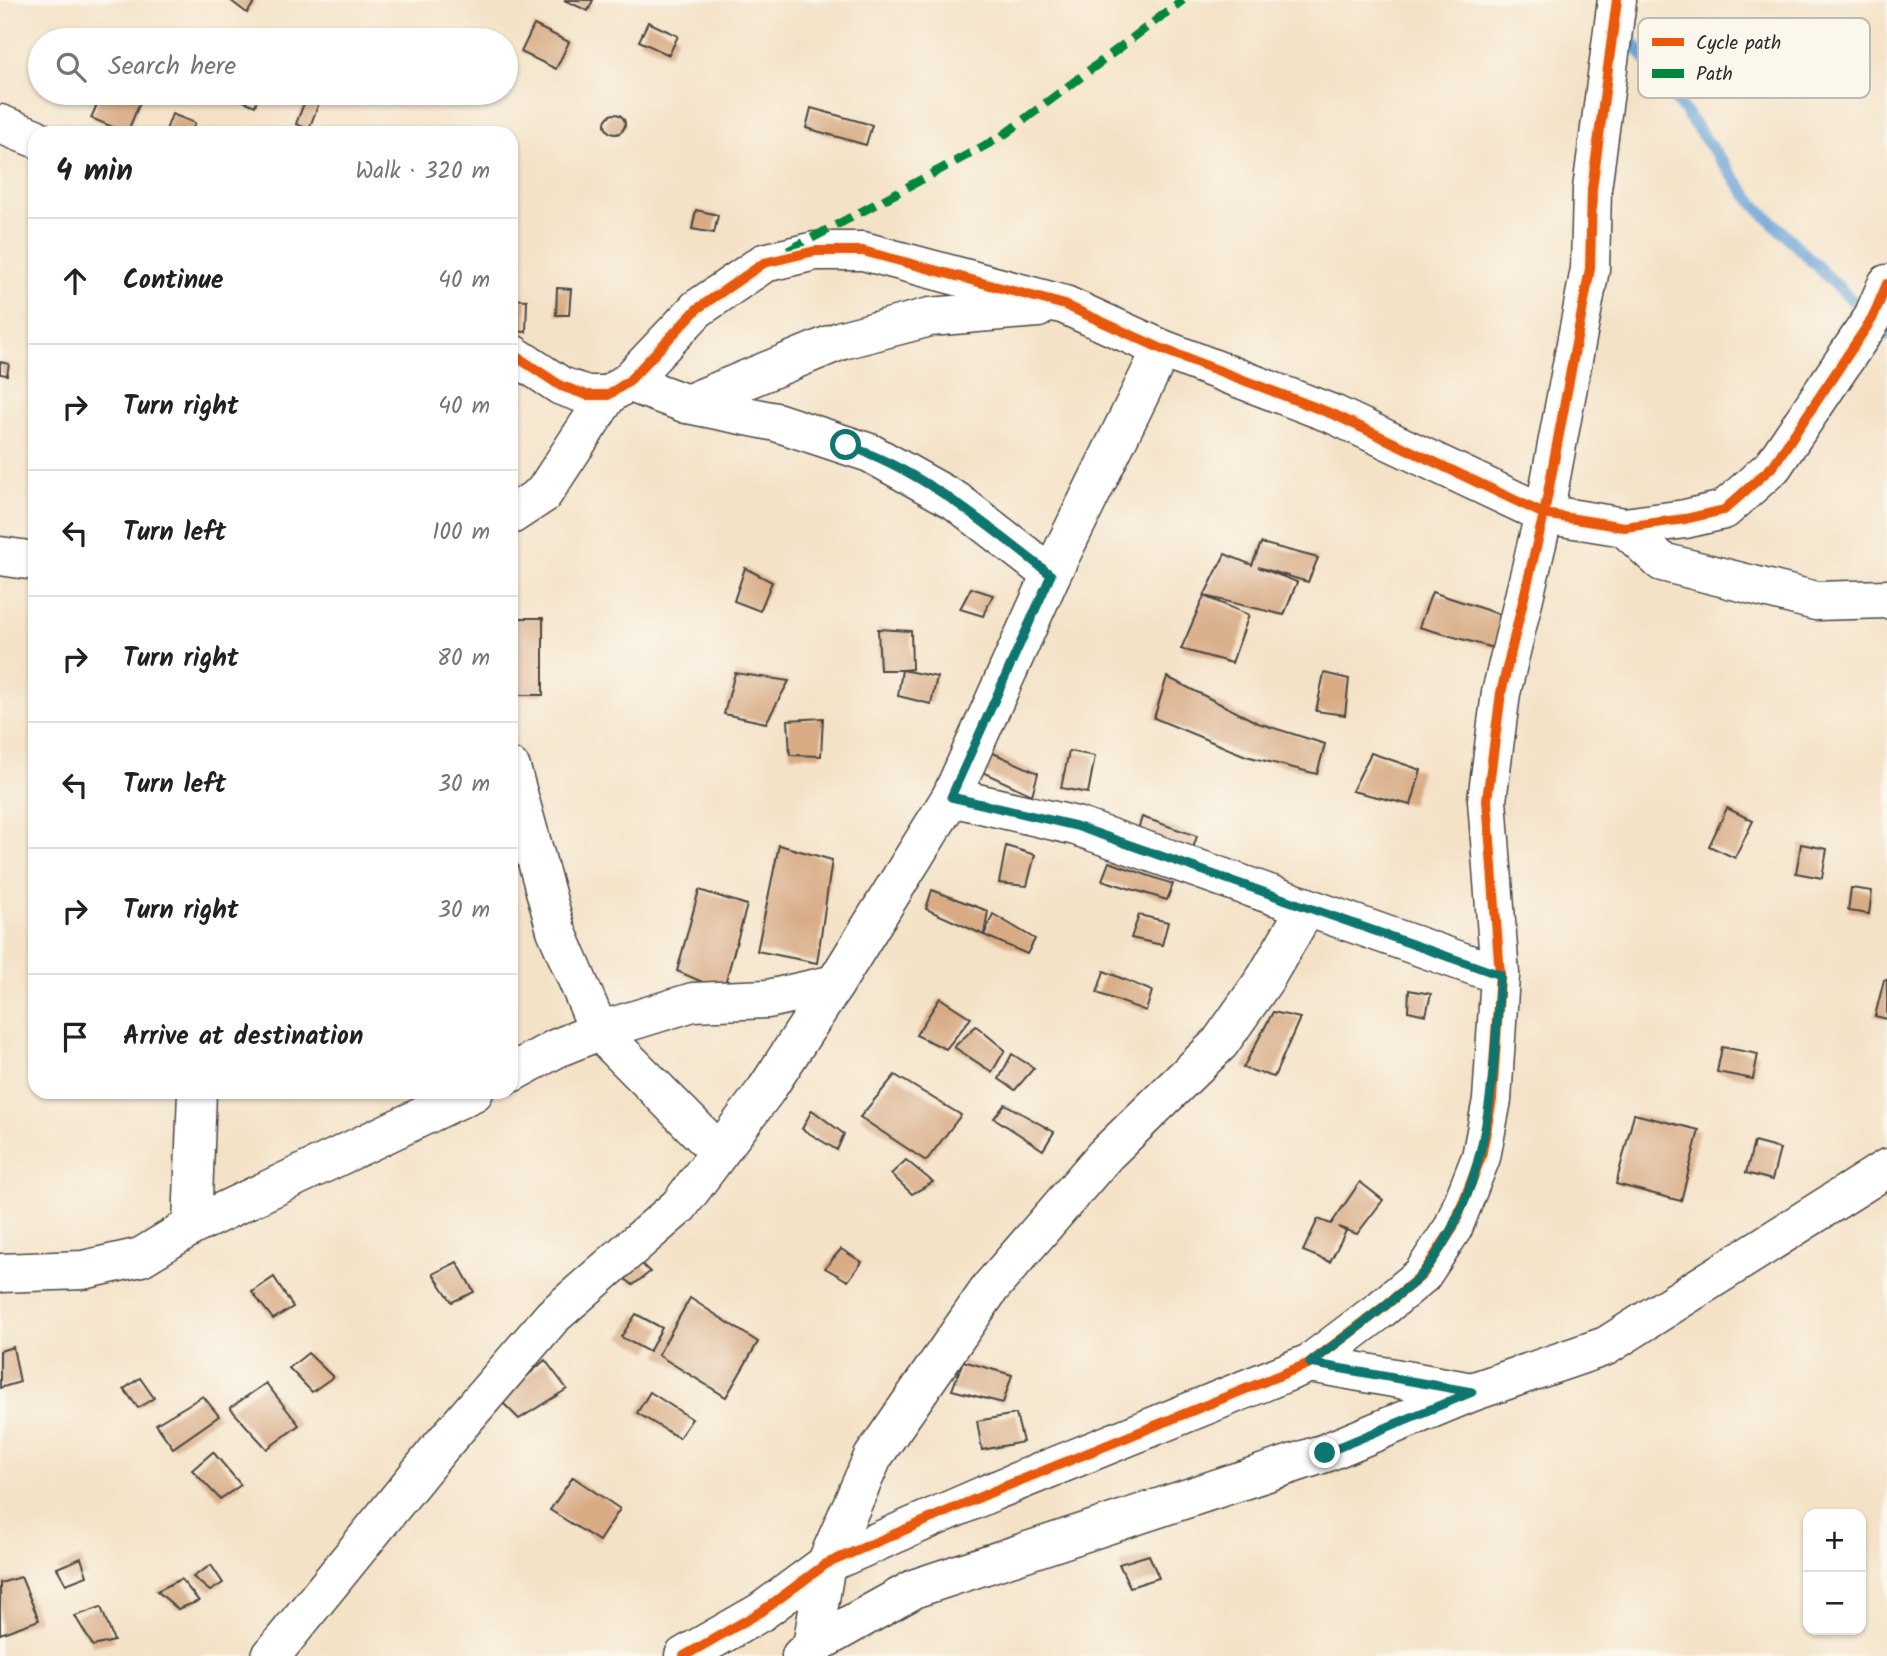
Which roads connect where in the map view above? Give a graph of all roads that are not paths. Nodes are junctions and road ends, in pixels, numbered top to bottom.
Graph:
1 (1617, 0) edge
2 (0, 124) edge
3 (28, 135) edge
4 (1887, 284) edge
5 (1065, 305) junction
6 (1162, 349) junction
7 (518, 358) edge
8 (618, 389) junction
9 (687, 404) junction
10 (518, 510) edge
11 (1544, 514) junction
12 (1624, 527) junction
13 (0, 555) edge
14 (28, 560) edge
15 (1051, 575) junction
16 (1887, 599) edge
17 (518, 793) edge
18 (951, 797) junction
19 (1307, 907) junction
20 (1500, 975) junction
21 (835, 984) junction
22 (599, 1031) junction
23 (518, 1069) edge
24 (197, 1099) edge
25 (459, 1099) edge
26 (719, 1152) junction
27 (1887, 1168) edge
28 (192, 1226) junction
29 (0, 1273) edge
30 (1310, 1363) junction
31 (1472, 1392) junction
32 (826, 1564) junction
33 (807, 1651) edge
34 (271, 1656) edge
35 (684, 1656) edge

1 - 11 street
2 - 3 street
4 - 12 street
5 - 6 street
5 - 8 street
5 - 9 street
6 - 11 street
6 - 15 street
7 - 8 street
8 - 9 street
8 - 10 street
9 - 15 street
11 - 12 street
11 - 20 street
12 - 16 street
13 - 14 street
15 - 18 street
17 - 22 street
18 - 19 street
18 - 21 street
19 - 20 street
19 - 32 street
20 - 30 street
21 - 22 street
21 - 26 street
22 - 23 street
22 - 26 street
24 - 28 street
25 - 28 street
26 - 34 street
27 - 31 street
28 - 29 street
30 - 31 street
30 - 32 street
31 - 33 street
32 - 33 street
32 - 35 street

